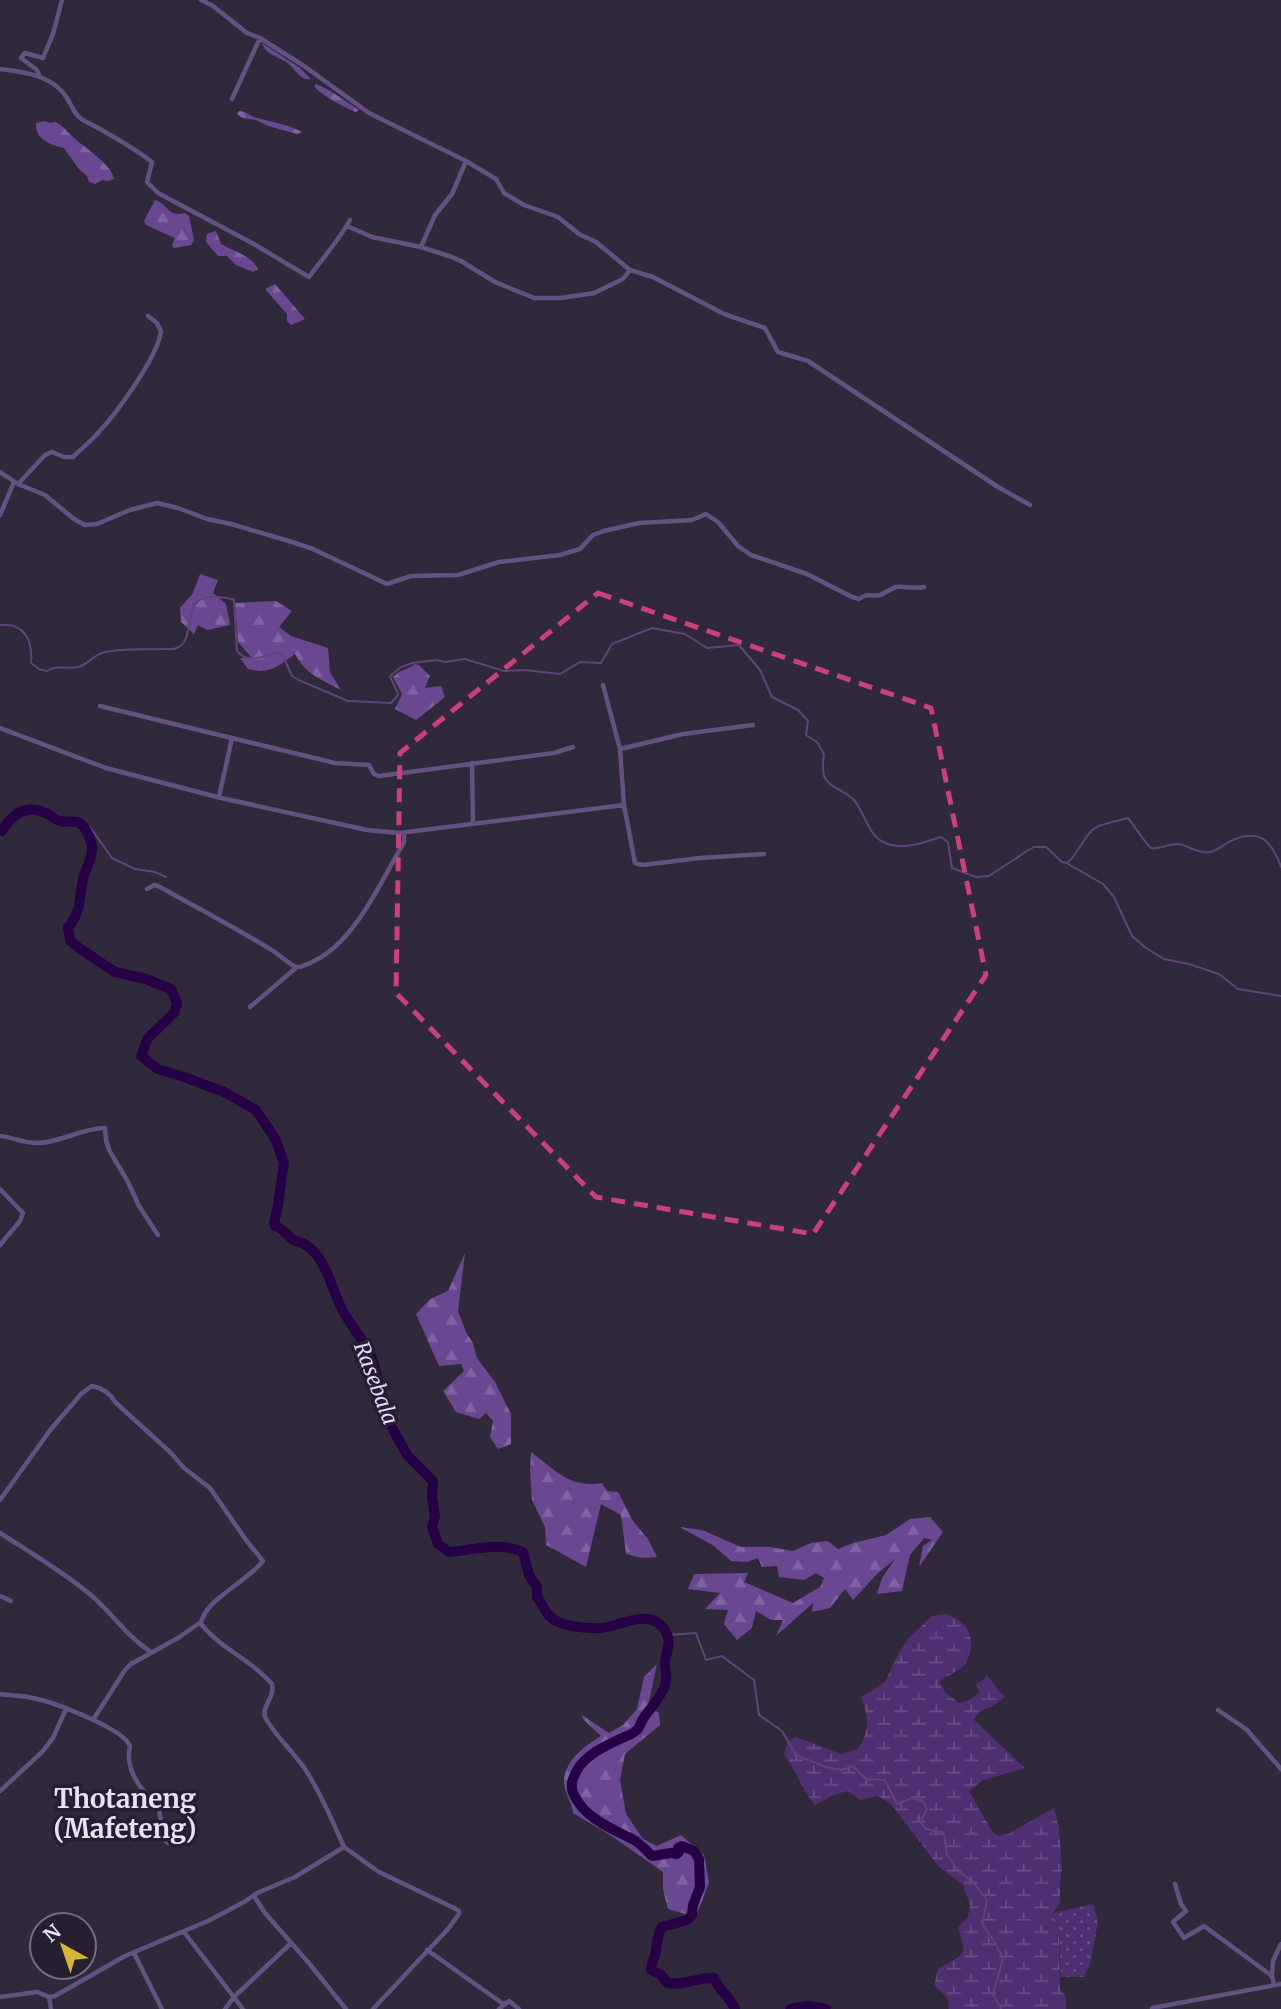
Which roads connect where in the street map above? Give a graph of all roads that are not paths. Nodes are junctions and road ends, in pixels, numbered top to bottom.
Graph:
1 (62, 0) edge
2 (201, 0) edge
3 (260, 38) junction
4 (0, 69) edge
5 (38, 75) junction
6 (232, 99) dead end
7 (466, 161) junction
8 (350, 220) dead end
9 (347, 226) junction
10 (421, 247) junction
11 (630, 270) junction
12 (148, 316) dead end
13 (0, 472) edge
14 (16, 483) junction
15 (1030, 505) dead end
16 (0, 515) edge
17 (924, 587) dead end
18 (604, 685) dead end
19 (100, 706) dead end
20 (752, 725) dead end
21 (0, 728) edge
22 (232, 738) junction
23 (573, 747) dead end
24 (620, 749) junction
25 (472, 763) junction
26 (219, 797) junction
27 (624, 805) junction
28 (473, 824) junction
29 (404, 832) junction
30 (764, 854) dead end
31 (147, 889) dead end
32 (297, 967) junction
33 (250, 1007) dead end
34 (0, 1136) edge
35 (0, 1189) edge
36 (158, 1235) dead end
37 (0, 1245) edge
38 (0, 1500) edge
39 (0, 1532) edge
40 (0, 1596) edge
41 (11, 1601) dead end
42 (201, 1622) junction
43 (150, 1652) junction
44 (0, 1694) edge
45 (66, 1709) junction
46 (1218, 1710) dead end
47 (93, 1720) junction
48 (1281, 1769) edge
49 (0, 1791) edge
50 (172, 1841) dead end
51 (344, 1847) junction
52 (1175, 1884) dead end
53 (254, 1895) junction
54 (184, 1932) junction
55 (291, 1943) junction
56 (1281, 1944) edge
57 (427, 1950) junction
58 (134, 1953) junction
59 (1272, 1976) junction
60 (1274, 1984) junction
61 (1281, 1984) edge
62 (0, 1997) edge
63 (49, 1997) junction
64 (234, 1997) junction
65 (506, 2003) junction
66 (1174, 2004) junction
67 (1152, 2008) edge
68 (51, 2009) edge
69 (162, 2009) edge
70 (225, 2009) edge
71 (243, 2009) edge
72 (346, 2009) edge
73 (373, 2009) edge
74 (499, 2009) edge
75 (519, 2009) edge
76 (1180, 2009) edge

1 - 5 street
2 - 3 street
3 - 6 street
3 - 7 street
4 - 5 street
5 - 9 street
7 - 10 street
7 - 11 street
8 - 9 street
9 - 10 street
10 - 11 street
11 - 15 street
12 - 14 street
13 - 14 street
14 - 16 street
14 - 17 street
18 - 24 street
19 - 22 street
20 - 24 street
21 - 26 street
22 - 25 street
22 - 26 street
23 - 25 street
24 - 27 street
25 - 28 street
26 - 29 street
27 - 28 street
27 - 30 street
28 - 29 street
29 - 32 street
31 - 32 street
32 - 33 street
34 - 36 street
35 - 37 street
38 - 42 street
39 - 43 street
40 - 41 street
42 - 43 street
42 - 51 street
43 - 47 street
44 - 45 street
45 - 47 street
45 - 49 street
46 - 48 street
47 - 50 street
51 - 53 street
51 - 57 street
52 - 59 street
53 - 54 street
53 - 55 street
54 - 58 street
54 - 64 street
55 - 64 street
55 - 72 street
56 - 59 street
57 - 65 street
57 - 73 street
58 - 63 street
58 - 69 street
59 - 60 street
60 - 61 street
60 - 66 street
62 - 63 street
63 - 68 street
64 - 70 street
64 - 71 street
65 - 74 street
65 - 75 street
66 - 67 street
66 - 76 street

